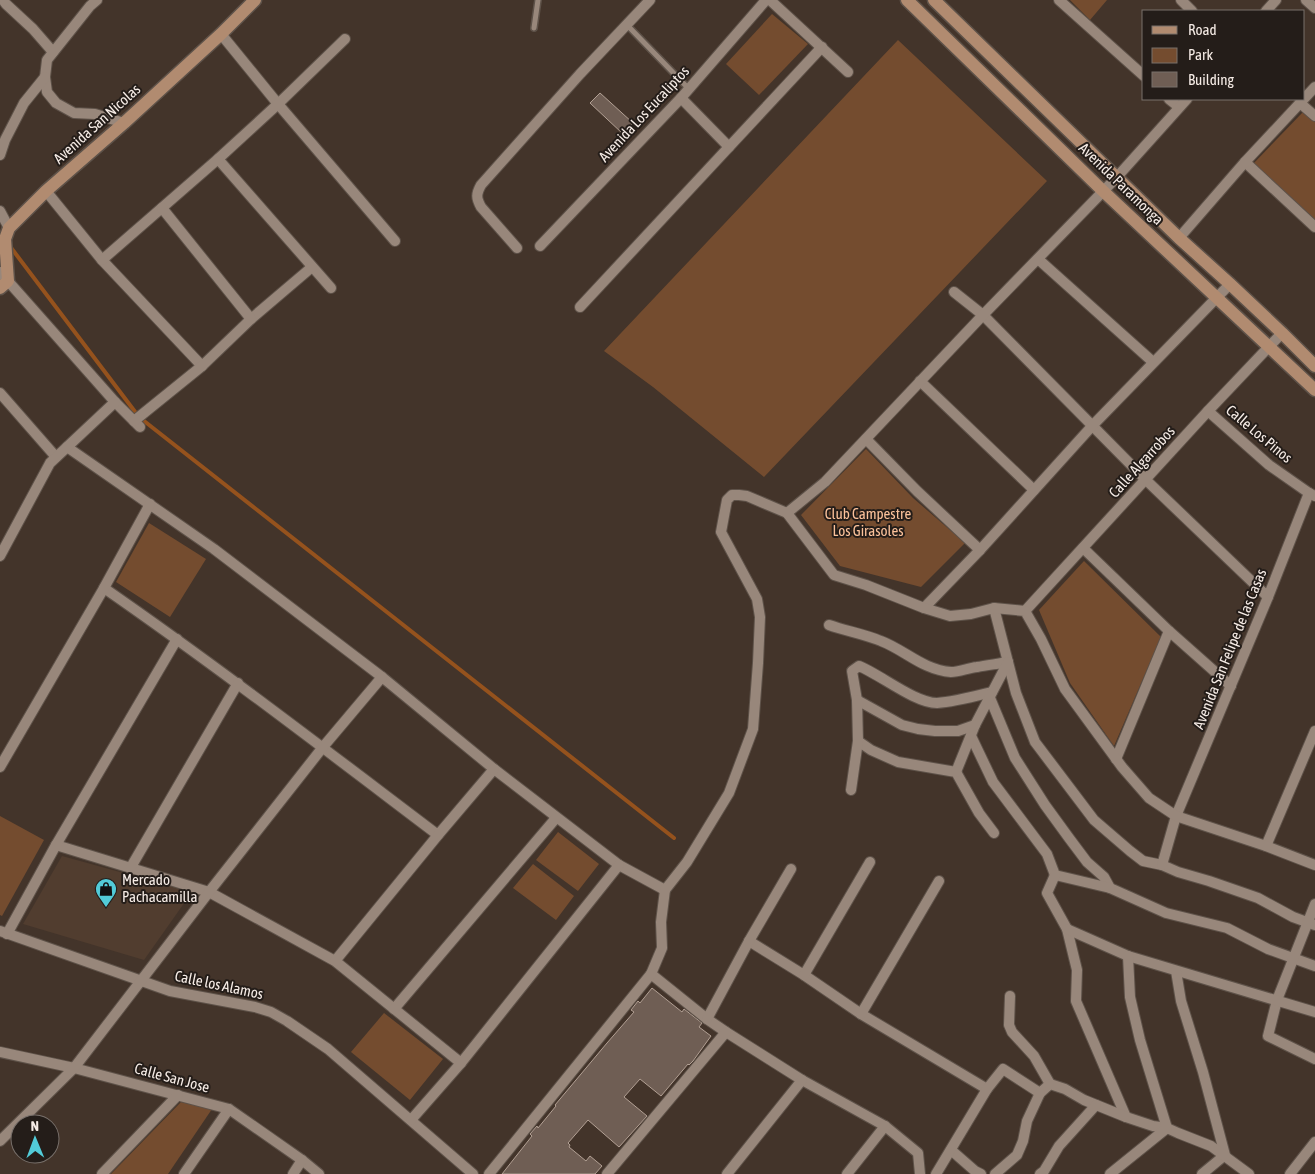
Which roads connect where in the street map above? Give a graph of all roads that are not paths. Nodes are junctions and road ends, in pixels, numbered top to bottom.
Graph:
1 (3, 0) edge
2 (255, 0) edge
3 (538, 0) edge
4 (650, 0) edge
5 (768, 0) edge
6 (907, 0) edge
7 (934, 0) edge
8 (1058, 0) edge
9 (1181, 0) edge
10 (1276, 0) edge
11 (1306, 0) edge
12 (92, 2) edge
13 (1315, 8) edge
14 (1191, 10) edge
15 (1267, 10) edge
16 (627, 25) junction
17 (534, 28) dead end
18 (221, 34) junction
19 (345, 39) dead end
20 (822, 48) junction
21 (53, 52) junction
22 (848, 72) dead end
23 (1142, 74) edge
24 (45, 77) junction
25 (1315, 87) edge
26 (689, 89) junction
27 (680, 98) junction
28 (1305, 98) edge
29 (1170, 100) edge
30 (1186, 100) edge
31 (1303, 100) edge
32 (1300, 103) junction
33 (278, 104) junction
34 (1179, 107) junction
35 (1315, 116) edge
36 (124, 123) junction
37 (729, 147) junction
38 (0, 155) edge
39 (218, 159) junction
40 (1245, 162) junction
41 (1117, 177) junction
42 (46, 191) junction
43 (1103, 191) junction
44 (162, 208) junction
45 (0, 211) edge
46 (1315, 227) edge
47 (9, 228) junction
48 (1179, 238) junction
49 (395, 241) dead end
50 (540, 246) dead end
51 (517, 248) dead end
52 (1038, 259) junction
53 (102, 260) junction
54 (312, 267) junction
55 (3, 280) edge
56 (1230, 284) junction
57 (330, 288) dead end
58 (954, 292) dead end
59 (1217, 298) junction
60 (580, 307) dead end
61 (983, 315) junction
62 (251, 319) junction
63 (1282, 333) junction
64 (1269, 347) junction
65 (1153, 362) junction
66 (202, 366) junction
67 (1315, 366) edge
68 (920, 381) junction
69 (1315, 390) edge
70 (0, 393) edge
71 (115, 402) junction
72 (1208, 411) junction
73 (1093, 426) junction
74 (866, 439) junction
75 (67, 447) junction
76 (56, 457) junction
77 (1146, 480) junction
78 (1034, 490) junction
79 (1312, 495) edge
80 (150, 504) junction
81 (788, 513) junction
82 (1083, 548) junction
83 (980, 550) junction
84 (0, 556) edge
85 (104, 588) junction
86 (1268, 597) junction
87 (924, 608) junction
88 (994, 608) junction
89 (1025, 611) junction
90 (829, 625) dead end
91 (1169, 631) junction
92 (177, 639) junction
93 (1008, 662) junction
94 (382, 677) junction
95 (238, 683) junction
96 (1232, 686) junction
97 (991, 695) junction
98 (858, 700) junction
99 (975, 725) junction
100 (1315, 731) edge
101 (971, 736) junction
102 (858, 741) junction
103 (323, 747) junction
104 (1116, 759) junction
105 (0, 767) edge
106 (494, 769) junction
107 (956, 772) junction
108 (851, 790) dead end
109 (1176, 816) junction
110 (556, 818) junction
111 (994, 833) dead end
112 (438, 835) junction
113 (56, 844) junction
114 (1266, 846) junction
115 (870, 862) dead end
116 (619, 865) junction
117 (1162, 865) junction
118 (1315, 865) edge
119 (131, 868) junction
120 (791, 869) dead end
121 (1055, 875) junction
122 (939, 881) dead end
123 (1110, 888) junction
124 (665, 890) junction
125 (209, 892) junction
126 (1315, 904) edge
127 (1312, 924) edge
128 (1067, 929) junction
129 (4, 933) edge
130 (748, 941) junction
131 (1128, 956) junction
132 (1293, 958) junction
133 (335, 961) junction
134 (1315, 966) edge
135 (1176, 971) junction
136 (651, 974) junction
137 (804, 975) junction
138 (142, 980) junction
139 (1010, 996) dead end
140 (1277, 1000) junction
141 (394, 1009) junction
142 (1315, 1012) edge
143 (860, 1014) junction
144 (707, 1019) junction
145 (726, 1032) junction
146 (0, 1052) edge
147 (1315, 1059) edge
148 (461, 1063) junction
149 (74, 1068) junction
150 (802, 1080) junction
151 (1050, 1084) junction
152 (987, 1090) junction
153 (1040, 1093) junction
154 (178, 1095) junction
155 (1096, 1105) junction
156 (229, 1109) junction
157 (1126, 1117) junction
158 (411, 1120) junction
159 (885, 1126) junction
160 (1168, 1128) junction
161 (0, 1141) edge
162 (1315, 1142) edge
163 (951, 1150) junction
164 (1225, 1155) junction
165 (302, 1160) junction
166 (102, 1174) edge
167 (184, 1174) edge
168 (293, 1174) edge
169 (319, 1174) edge
170 (473, 1174) edge
171 (489, 1174) edge
172 (608, 1174) edge
173 (727, 1174) edge
174 (847, 1174) edge
175 (920, 1174) edge
176 (936, 1174) edge
177 (981, 1174) edge
178 (995, 1174) edge
179 (1040, 1174) edge
180 (1110, 1174) edge
181 (1202, 1174) edge
182 (1249, 1174) edge
183 (1290, 1174) edge

1 - 21 street
2 - 18 street, Avenida San Nicolas
3 - 17 lane
4 - 16 street
5 - 20 street
5 - 26 street, Avenida Los Eucaliptos
6 - 43 street, Avenida Paramonga
7 - 41 street, Avenida Paramonga
8 - 23 street
9 - 14 street
10 - 15 street
11 - 13 street
12 - 21 street
16 - 26 lane
16 - 51 street
18 - 33 street
18 - 36 street, Avenida San Nicolas
19 - 33 street
20 - 22 street
20 - 37 street
21 - 24 street
24 - 36 street
24 - 38 street
25 - 28 street
26 - 27 street, Avenida Los Eucaliptos
27 - 37 street
27 - 50 street, Avenida Los Eucaliptos
29 - 34 street
30 - 34 street
31 - 32 street
32 - 35 street
32 - 40 street
33 - 39 street
33 - 49 street
34 - 41 street
36 - 42 street, Avenida San Nicolas
37 - 60 street
39 - 44 street
39 - 54 street
40 - 46 street
40 - 48 street
41 - 43 street
41 - 48 street, Avenida Paramonga
42 - 47 street, Avenida San Nicolas
42 - 53 street
43 - 52 street
43 - 59 street, Avenida Paramonga
44 - 53 street
44 - 62 street
45 - 47 street
47 - 55 street
48 - 56 street, Avenida Paramonga
52 - 61 street
52 - 65 street
53 - 66 street
54 - 57 street
54 - 62 street
55 - 71 street
56 - 59 street
56 - 63 street, Avenida Paramonga
58 - 61 street
59 - 64 street, Avenida Paramonga
59 - 65 street
61 - 68 street
61 - 73 street
62 - 66 street
63 - 64 street, Calle Algarrobos
63 - 67 street, Avenida Paramonga
64 - 69 street, Avenida Paramonga
64 - 72 street, Calle Algarrobos
65 - 73 street
66 - 71 street
68 - 74 street
68 - 78 street
70 - 76 street
71 - 75 street
72 - 77 street, Calle Algarrobos
72 - 79 street, Calle Los Pinos
73 - 77 street
73 - 78 street
74 - 81 street
74 - 83 street
75 - 76 street
75 - 80 street
76 - 84 street
77 - 82 street, Calle Algarrobos
77 - 86 street
78 - 83 street
79 - 86 street, Avenida San Felipe de las Casas
80 - 85 street
80 - 94 street
81 - 87 street
81 - 124 street
82 - 89 street, Calle Algarrobos
82 - 91 street
83 - 87 street
85 - 92 street
85 - 105 street
86 - 96 street, Avenida San Felipe de las Casas
87 - 88 street
88 - 89 street
88 - 93 street
89 - 104 street
90 - 93 street
91 - 96 street
91 - 104 street
92 - 95 street
92 - 113 street
93 - 97 street
93 - 117 street
94 - 103 street
94 - 106 street
95 - 103 street
95 - 119 street
96 - 109 street, Avenida San Felipe de las Casas
97 - 98 street
97 - 99 street
97 - 123 street
98 - 99 street
98 - 102 street
99 - 101 street
100 - 114 street
101 - 107 street
101 - 121 street
102 - 107 street
102 - 108 street
103 - 112 street
103 - 125 street
104 - 109 street
106 - 110 street
106 - 112 street
107 - 111 street
109 - 114 street
109 - 117 street, Avenida San Felipe de las Casas
110 - 116 street
110 - 141 street
112 - 133 street
113 - 119 street
113 - 129 street
114 - 118 street
115 - 137 street
116 - 124 street
116 - 148 street
117 - 127 street
119 - 125 street
120 - 130 street
121 - 123 street
121 - 128 street
122 - 143 street
123 - 132 street
124 - 136 street
125 - 133 street
125 - 138 street
126 - 127 street
127 - 132 street
128 - 131 street
128 - 157 street
129 - 138 street, Calle los Alamos
130 - 137 street
130 - 144 street
131 - 135 street
131 - 160 street
132 - 134 street
132 - 140 street
133 - 141 street
135 - 140 street
135 - 164 street
136 - 144 street
136 - 171 street
137 - 143 street
138 - 149 street
138 - 158 street, Calle los Alamos
139 - 151 street
140 - 142 street
140 - 147 street
141 - 148 street
143 - 152 street
144 - 145 street
145 - 150 street
145 - 172 street
146 - 149 street, Calle San Jose
148 - 158 street
149 - 154 street, Calle San Jose
149 - 161 street
150 - 159 street
150 - 173 street
151 - 153 street
151 - 155 street
152 - 153 street
152 - 163 street
153 - 178 street
154 - 156 street, Calle San Jose
154 - 166 street
155 - 157 street
155 - 179 street
156 - 165 street, Calle San Jose
156 - 167 street
157 - 160 street
158 - 170 street, Calle los Alamos
159 - 174 street
159 - 175 street
160 - 164 street
160 - 180 street
162 - 183 street
163 - 176 street
163 - 177 street
164 - 181 street
164 - 182 street
165 - 168 street
165 - 169 street, Calle San Jose

